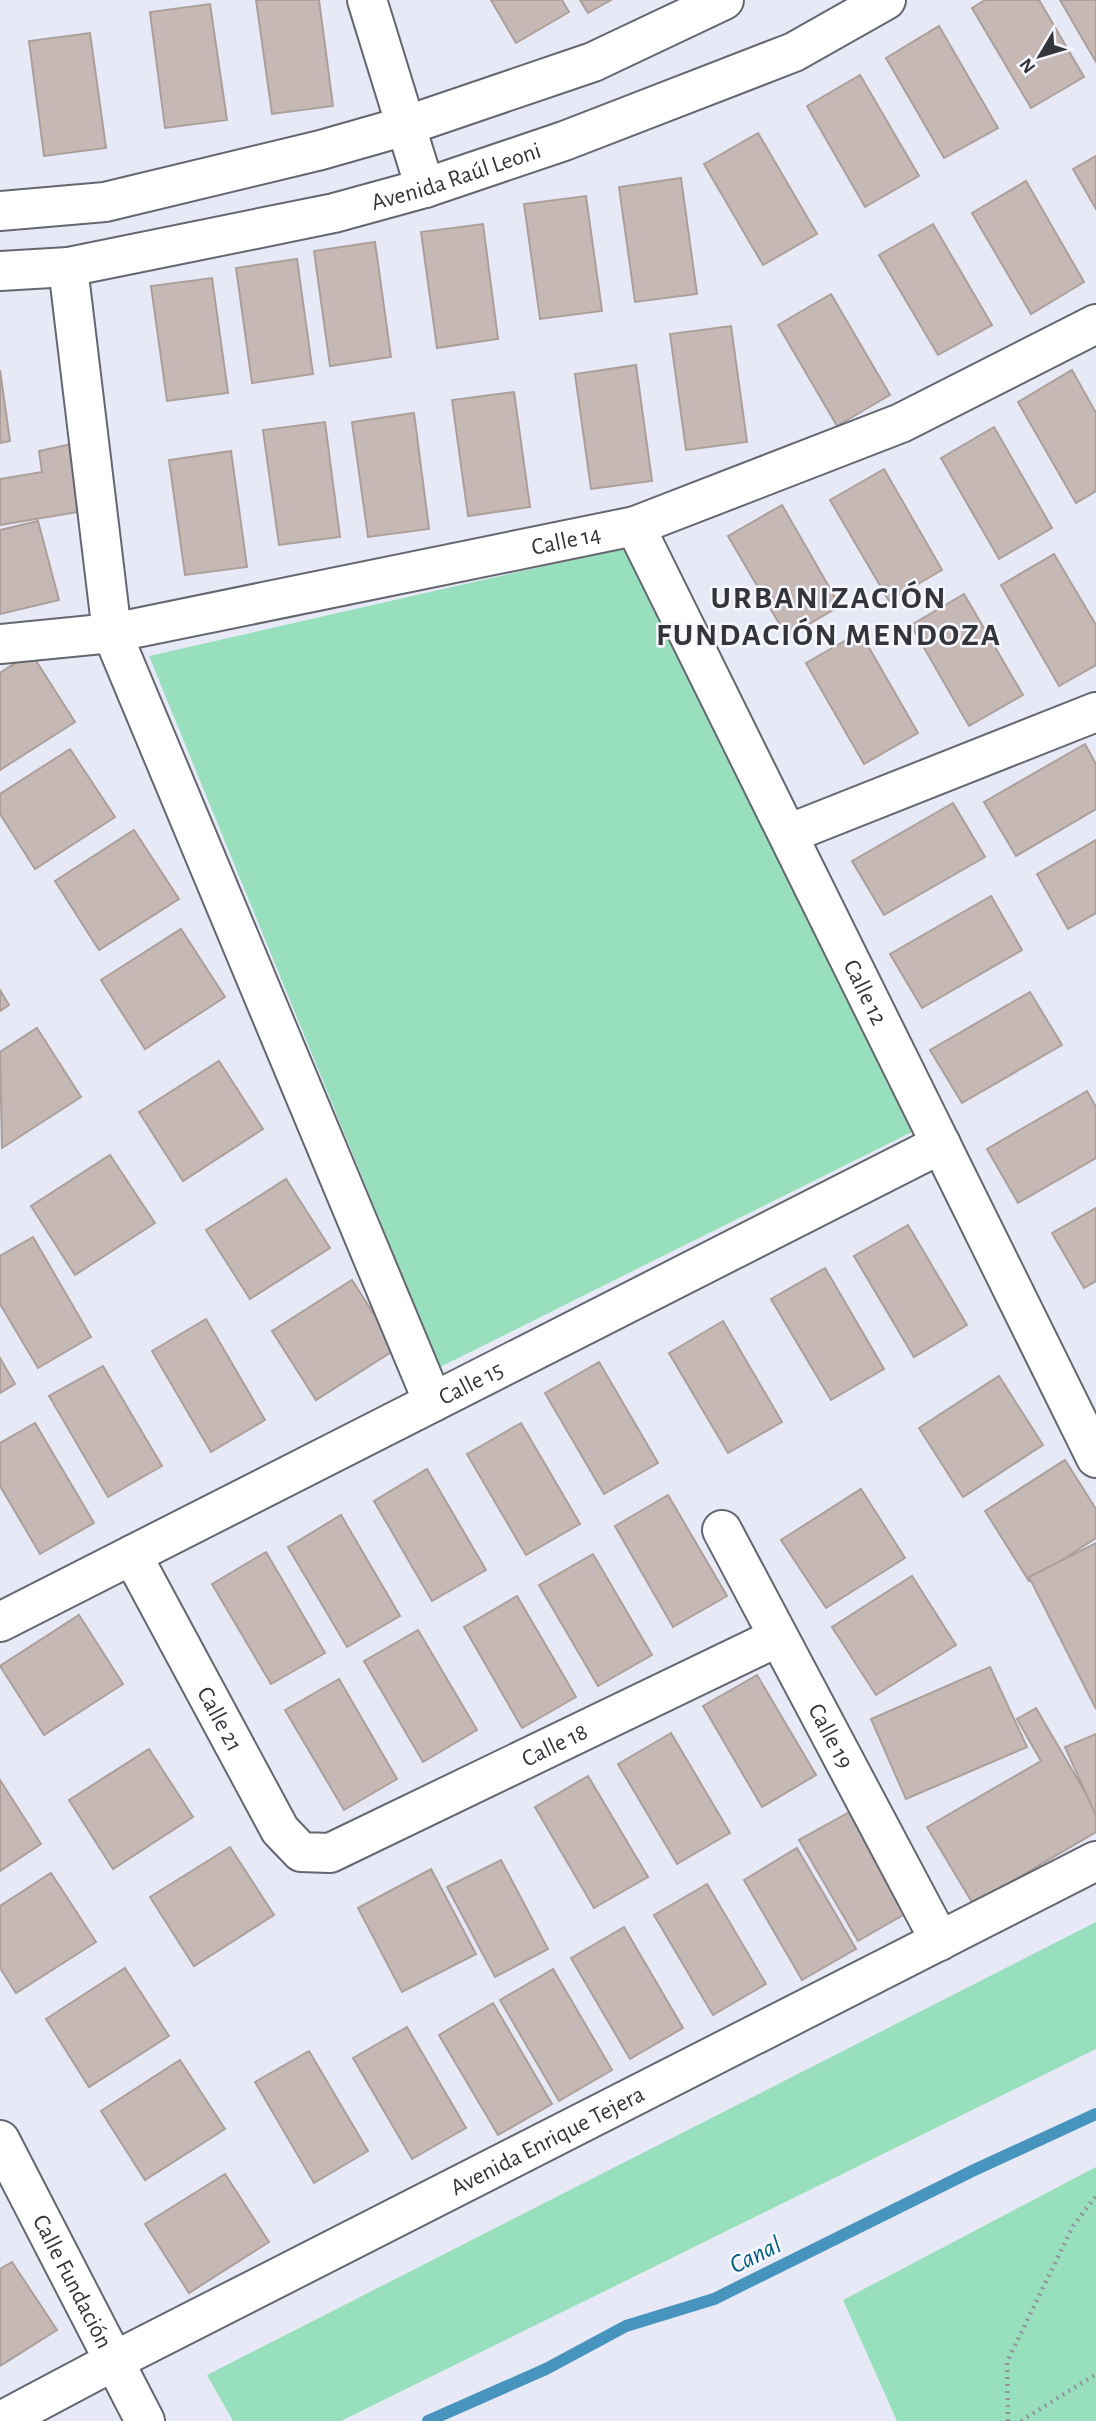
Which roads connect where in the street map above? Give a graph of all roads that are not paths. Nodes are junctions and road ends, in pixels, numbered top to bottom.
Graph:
1 (367, 0) edge
2 (724, 0) edge
3 (886, 0) edge
4 (405, 126) junction
5 (425, 188) junction
6 (0, 211) edge
7 (68, 267) junction
8 (0, 271) edge
9 (1096, 324) edge
10 (635, 526) junction
11 (112, 633) junction
12 (0, 644) edge
13 (1096, 712) edge
14 (788, 834) junction
15 (941, 1144) junction
16 (433, 1402) junction
17 (1096, 1458) edge
18 (722, 1530) dead end
19 (132, 1555) junction
20 (0, 1622) edge
21 (778, 1637) junction
22 (330, 1853) joint
23 (1096, 1861) edge
24 (940, 1941) junction
25 (0, 2140) edge
26 (114, 2361) junction
27 (1, 2421) edge
28 (145, 2421) edge

1 - 4 street
2 - 4 street
3 - 5 street, Avenida Raúl Leoni
4 - 5 street
4 - 6 street
5 - 7 street, Avenida Raúl Leoni
7 - 8 street, Avenida Raúl Leoni
7 - 11 street
9 - 10 street, Calle 14
10 - 11 street, Calle 14
10 - 14 street, Calle 12
11 - 12 street, Calle 14
11 - 16 street
13 - 14 street
14 - 15 street, Calle 12
15 - 16 street, Calle 15
15 - 17 street, Calle 12
16 - 19 street, Calle 15
18 - 21 street, Calle 19
19 - 20 street, Calle 15
19 - 22 street, Calle 21
21 - 22 street, Calle 18
21 - 24 street, Calle 19
23 - 24 street, Avenida Enrique Tejera
24 - 26 street, Avenida Enrique Tejera
25 - 26 street, Calle Fundación
26 - 27 street, Avenida Enrique Tejera
26 - 28 street, Calle Fundación

